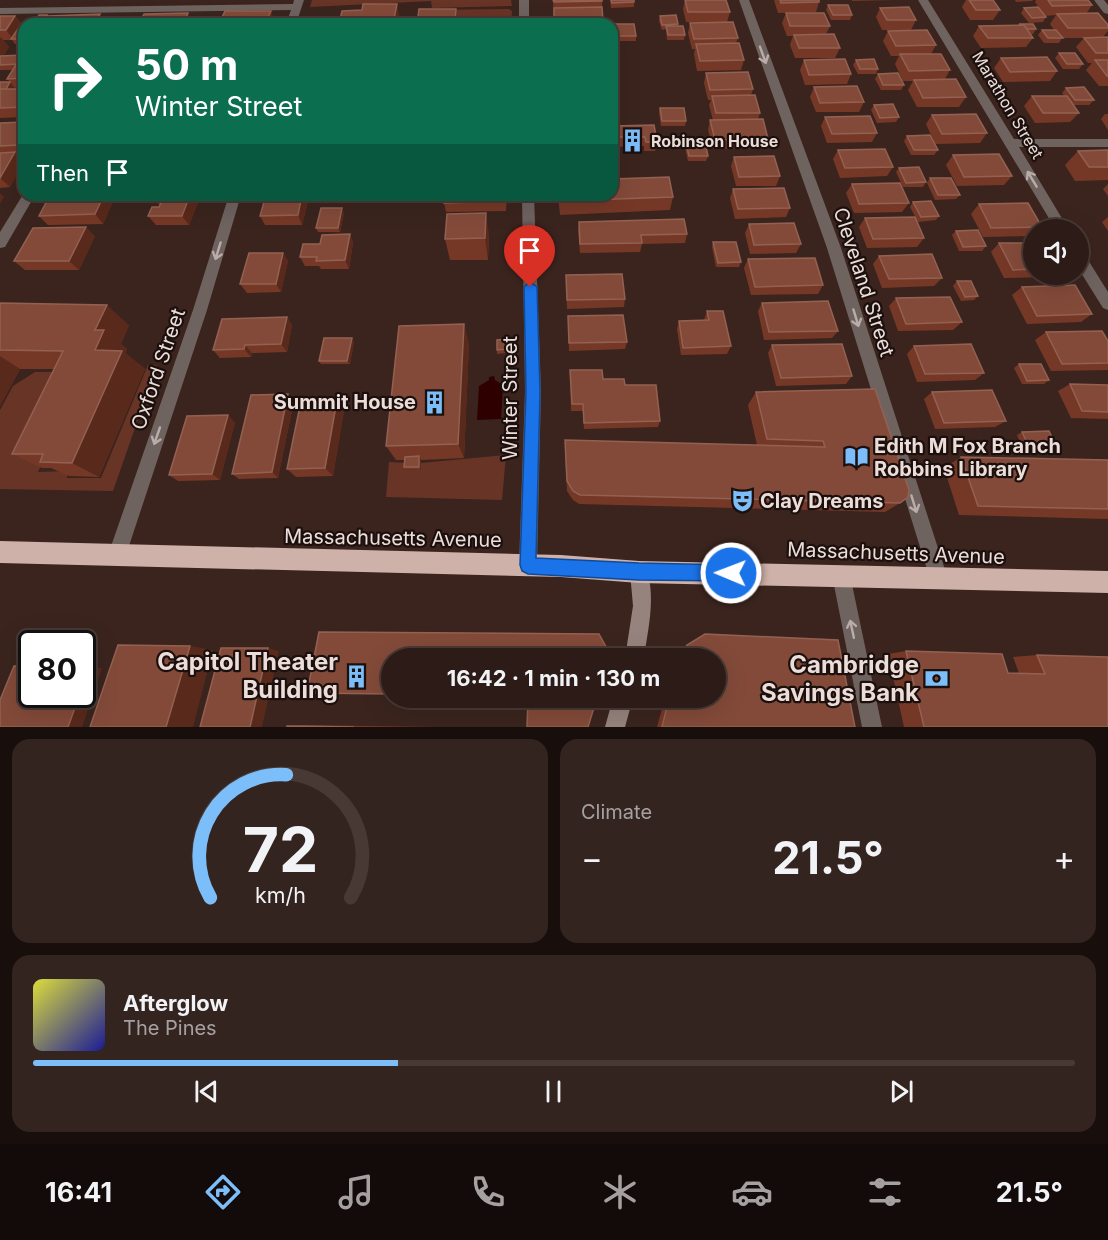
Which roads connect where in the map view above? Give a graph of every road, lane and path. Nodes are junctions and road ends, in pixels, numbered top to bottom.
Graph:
1 (524, 0) edge
2 (744, 0) edge
3 (923, 0) edge
4 (1098, 0) edge
5 (297, 4) edge
6 (138, 5) edge
7 (0, 11) edge
8 (1108, 11) edge
9 (130, 18) edge
10 (524, 18) edge
11 (1011, 143) junction
12 (1108, 143) edge
13 (25, 201) edge
14 (233, 201) edge
15 (528, 201) edge
16 (1056, 219) edge
17 (0, 243) edge
18 (1089, 274) edge
19 (1108, 304) edge
20 (0, 552) edge
21 (117, 555) junction
22 (528, 565) junction
23 (639, 572) junction
24 (841, 575) junction
25 (939, 579) junction
26 (1108, 582) edge
27 (636, 648) edge
28 (620, 708) edge
29 (615, 727) edge
30 (872, 727) edge

1 - 10 street
2 -> 25 street, Cleveland Street
3 - 11 street, Marathon Street
4 - 8 street
5 - 6 street
6 - 7 street
6 - 9 street
11 - 12 street
16 -> 11 street, Marathon Street
13 - 17 street
14 -> 21 street, Oxford Street
15 - 22 street, Winter Street
18 - 19 street
20 - 21 highway, Massachusetts Avenue
21 - 22 highway, Massachusetts Avenue
22 - 23 highway, Massachusetts Avenue
23 - 24 highway, Massachusetts Avenue
23 - 27 main road
24 - 25 highway, Massachusetts Avenue
30 -> 24 street
25 - 26 highway, Massachusetts Avenue
28 - 29 main road

